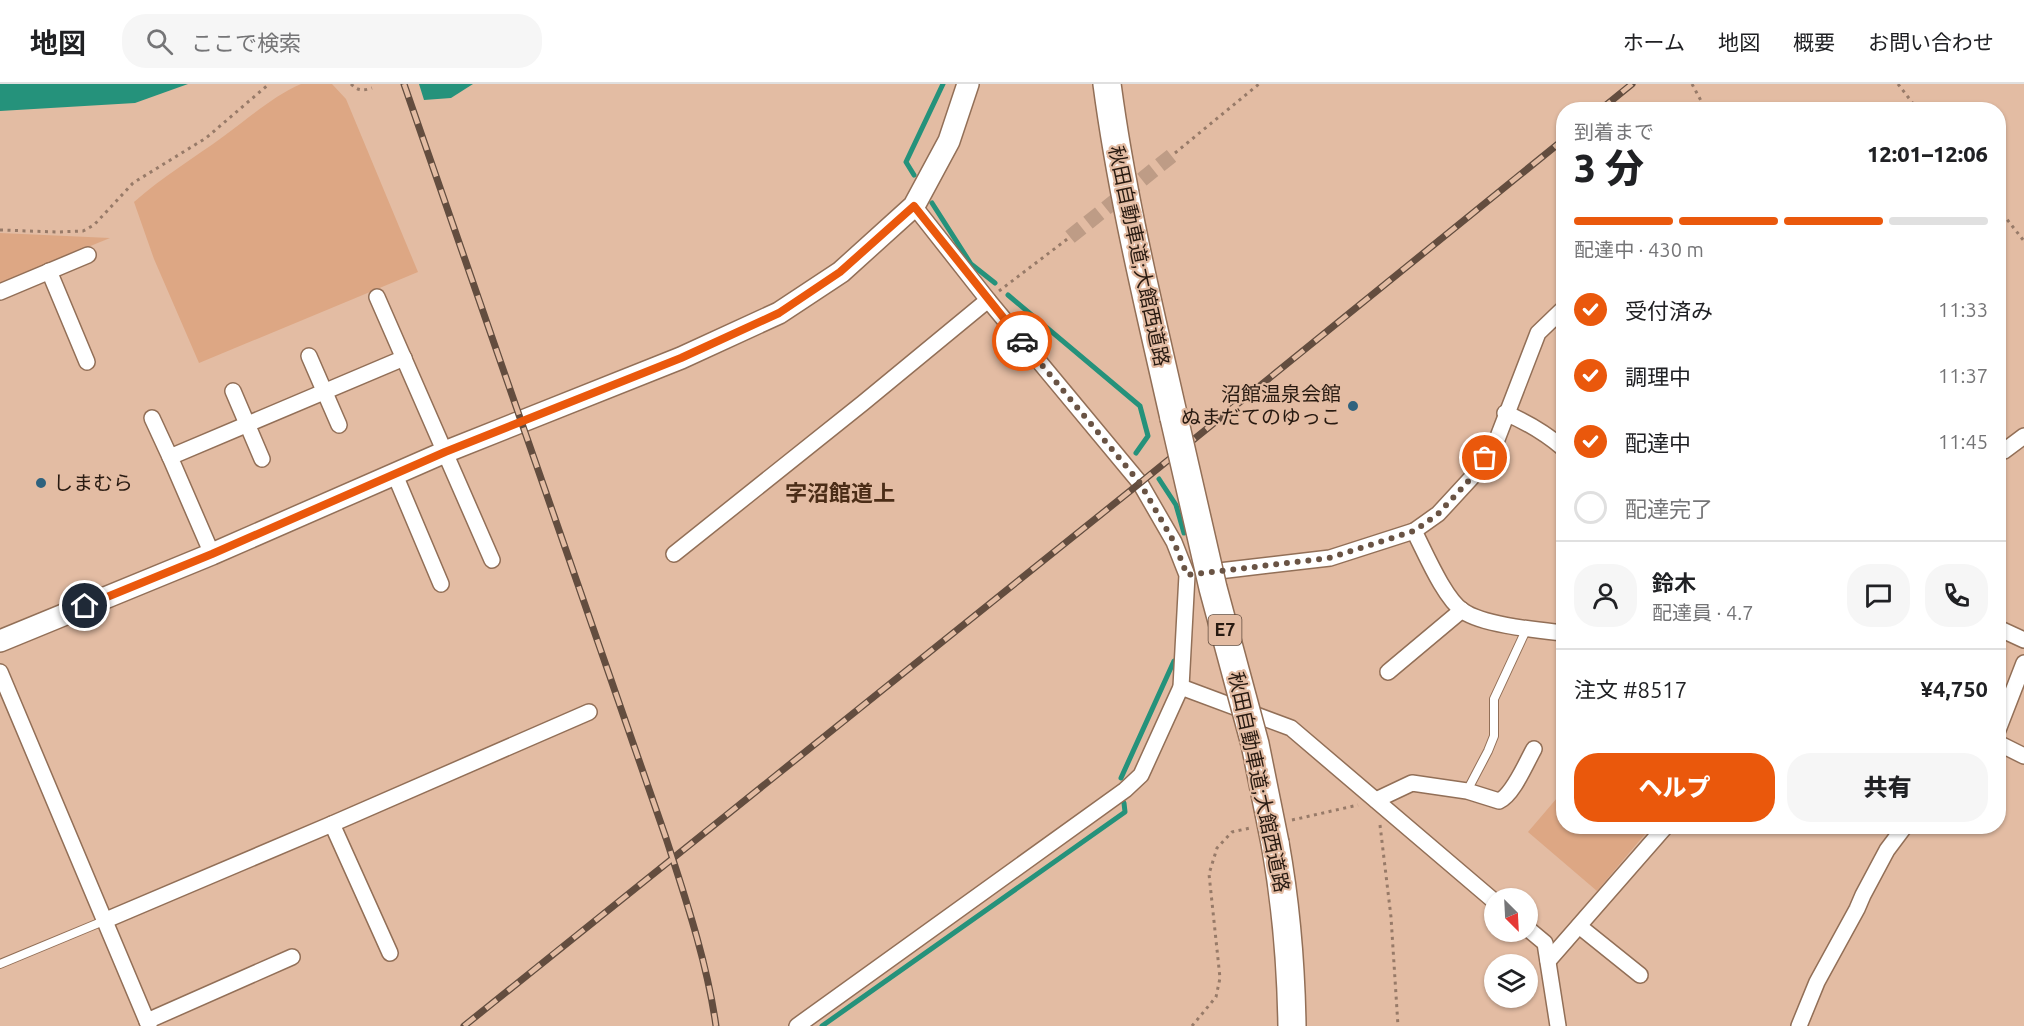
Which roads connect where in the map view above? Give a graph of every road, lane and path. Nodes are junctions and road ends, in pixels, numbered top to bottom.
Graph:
1 (269, 84) edge
2 (351, 84) edge
3 (968, 84) edge
4 (1107, 84) edge
5 (1259, 84) edge
6 (1692, 84) edge
7 (1898, 84) edge
8 (372, 88) dead end
9 (1702, 102) edge
10 (1912, 102) edge
11 (1175, 153) tunnel mouth
12 (914, 206) junction
13 (2006, 218) edge
14 (0, 230) edge
15 (1070, 237) tunnel mouth
16 (2024, 241) edge
17 (88, 255) dead end
18 (49, 271) junction
19 (0, 292) edge
20 (377, 297) dead end
21 (988, 300) junction
22 (1556, 316) edge
23 (309, 356) dead end
24 (404, 358) junction
25 (87, 362) dead end
26 (324, 391) junction
27 (233, 392) dead end
28 (1505, 413) junction
29 (152, 418) dead end
30 (247, 423) junction
31 (339, 425) dead end
32 (2024, 436) edge
33 (1556, 442) edge
34 (2006, 450) edge
35 (445, 452) junction
36 (170, 457) junction
37 (262, 459) dead end
38 (395, 475) junction
39 (1414, 531) junction
40 (212, 554) junction
41 (674, 554) dead end
42 (492, 560) dead end
43 (1187, 575) junction
44 (441, 584) dead end
45 (1462, 610) junction
46 (1527, 628) junction
47 (1556, 632) edge
48 (2006, 632) edge
49 (2024, 640) edge
50 (0, 641) edge
51 (2024, 663) edge
52 (0, 672) edge
53 (1388, 672) dead end
54 (1181, 687) junction
55 (2006, 709) edge
56 (588, 712) dead end
57 (2006, 747) edge
58 (1534, 749) dead end
59 (2024, 756) edge
60 (1467, 790) junction
61 (1376, 800) junction
62 (333, 824) junction
63 (1272, 830) junction
64 (1659, 834) edge
65 (1899, 834) edge
66 (1484, 892) edge
67 (106, 920) junction
68 (1579, 926) junction
69 (1538, 937) edge
70 (390, 953) dead end
71 (292, 957) dead end
72 (1548, 961) junction
73 (0, 964) edge
74 (1640, 975) dead end
75 (148, 1024) edge
76 (797, 1026) edge
77 (1192, 1026) edge
78 (1292, 1026) edge
79 (1398, 1026) edge
80 (1558, 1026) edge
81 (1799, 1026) edge

1 - 14 path
2 - 8 path
3 - 12 street
4 - 63 highway, 秋田自動車道;大館西道路 / E7, bridge
5 - 11 path
6 - 9 path
7 - 10 path
12 - 21 street
12 - 35 street
13 - 16 path
15 - 21 path
17 - 18 street
18 - 19 street
18 - 25 street
20 - 24 street
21 - 41 street
21 - 43 street
22 - 28 street
23 - 26 street
24 - 26 street
24 - 35 street
26 - 30 street
26 - 31 street
27 - 30 street
28 - 33 street
28 - 39 street
29 - 36 street
30 - 36 street
30 - 37 street
32 - 34 street
35 - 38 street
35 - 42 street
36 - 40 street
38 - 40 street
38 - 44 street
39 - 43 street
39 - 45 street
40 - 50 street
43 - 54 street
45 - 46 street
45 - 53 street
46 - 47 street
46 - 60 lane
48 - 49 street
51 - 55 street
52 - 67 street
54 - 61 street
54 - 76 street
56 - 62 street
57 - 59 street
58 - 60 street
60 - 61 street
61 - 63 path
61 - 66 street
61 - 79 path
62 - 67 street
62 - 70 street
63 - 77 path
63 - 78 highway, 秋田自動車道;大館西道路 / E7
64 - 68 street
65 - 81 street
67 - 73 lane
67 - 75 street
68 - 72 street
68 - 74 street
69 - 72 street
71 - 75 street
72 - 80 street

